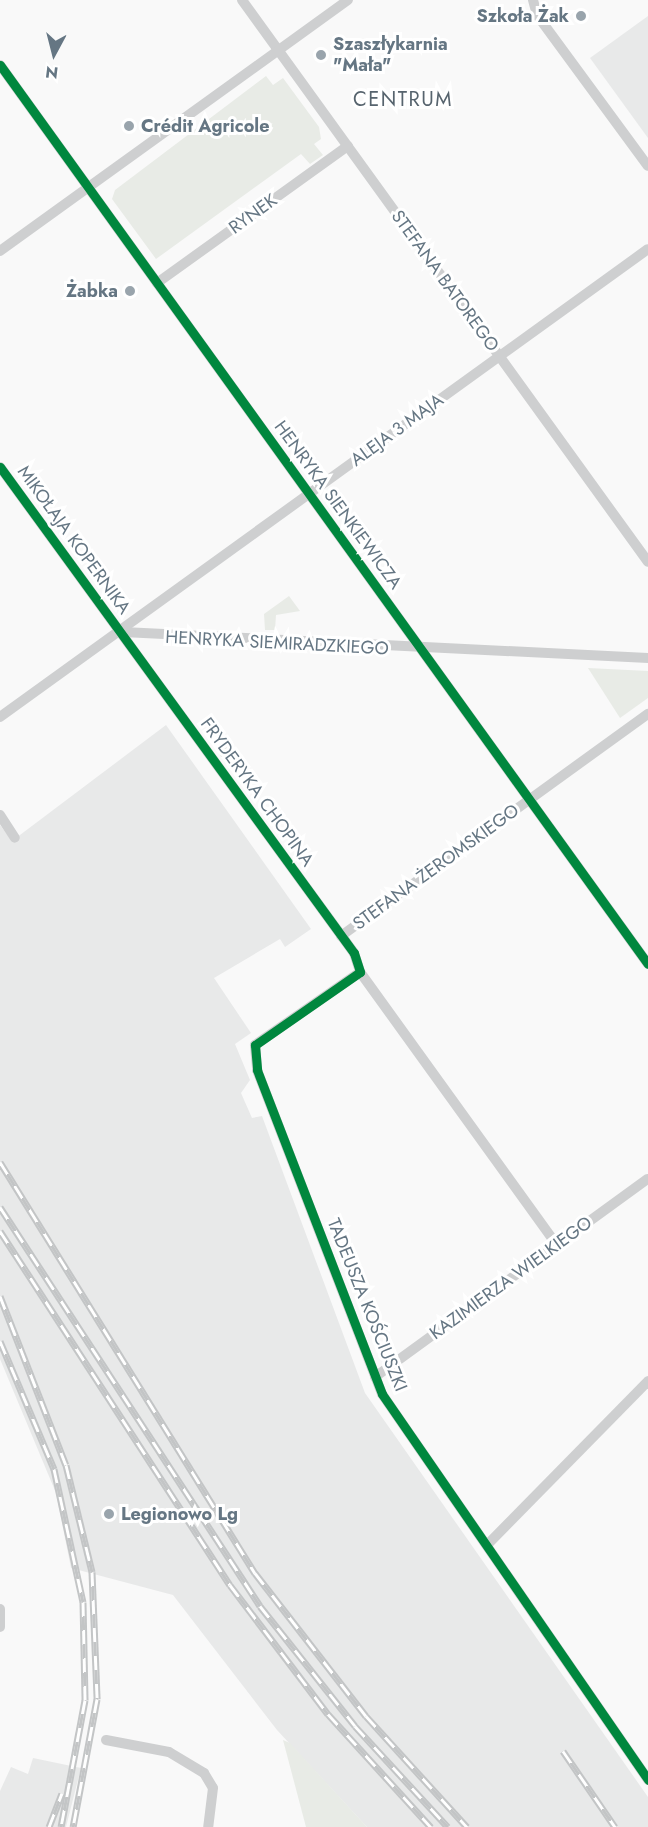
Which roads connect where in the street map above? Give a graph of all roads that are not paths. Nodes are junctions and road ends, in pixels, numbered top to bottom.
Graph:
1 (242, 0) edge
2 (348, 0) edge
3 (533, 0) edge
4 (278, 50) junction
5 (0, 65) edge
6 (348, 146) junction
7 (648, 166) edge
8 (88, 187) junction
9 (648, 249) edge
10 (0, 251) edge
11 (158, 283) junction
12 (499, 356) junction
13 (0, 467) edge
14 (310, 494) junction
15 (648, 562) edge
16 (122, 632) junction
17 (422, 650) junction
18 (648, 658) edge
19 (648, 714) edge
20 (0, 717) edge
21 (529, 800) junction
22 (0, 815) edge
23 (15, 838) dead end
24 (341, 936) junction
25 (648, 964) edge
26 (360, 972) junction
27 (648, 1179) edge
28 (557, 1245) junction
29 (375, 1377) junction
30 (648, 1381) edge
31 (487, 1545) junction
32 (0, 1609) edge
33 (0, 1627) edge
34 (106, 1740) dead end
35 (648, 1780) edge
36 (208, 1827) edge

1 - 4 street, STEFANA BATOREGO
2 - 4 street
3 - 7 street
4 - 6 street, STEFANA BATOREGO
4 - 8 street
5 - 8 street, HENRYKA SIENKIEWICZA
6 - 11 street, RYNEK
6 - 12 street, STEFANA BATOREGO
8 - 10 street
8 - 11 street, HENRYKA SIENKIEWICZA
9 - 12 street, ALEJA 3 MAJA
11 - 14 street, HENRYKA SIENKIEWICZA
12 - 14 street, ALEJA 3 MAJA
12 - 15 street, STEFANA BATOREGO
13 - 16 street, MIKOŁAJA KOPERNIKA
14 - 16 street, ALEJA 3 MAJA
14 - 17 street, HENRYKA SIENKIEWICZA
16 - 17 street, HENRYKA SIEMIRADZKIEGO
16 - 20 street, ALEJA 3 MAJA
16 - 24 street, FRYDERYKA CHOPINA
17 - 18 street, HENRYKA SIEMIRADZKIEGO
17 - 21 street, HENRYKA SIENKIEWICZA
19 - 21 street, STEFANA ŻEROMSKIEGO
21 - 24 street, STEFANA ŻEROMSKIEGO
21 - 25 street, HENRYKA SIENKIEWICZA
22 - 23 street
24 - 26 street, FRYDERYKA CHOPINA
26 - 28 street, FRYDERYKA CHOPINA
26 - 29 street, TADEUSZA KOŚCIUSZKI
27 - 28 street, KAZIMIERZA WIELKIEGO
28 - 29 street, KAZIMIERZA WIELKIEGO
29 - 31 street, TADEUSZA KOŚCIUSZKI
30 - 31 street
31 - 35 street, TADEUSZA KOŚCIUSZKI
32 - 33 street
34 - 36 street

